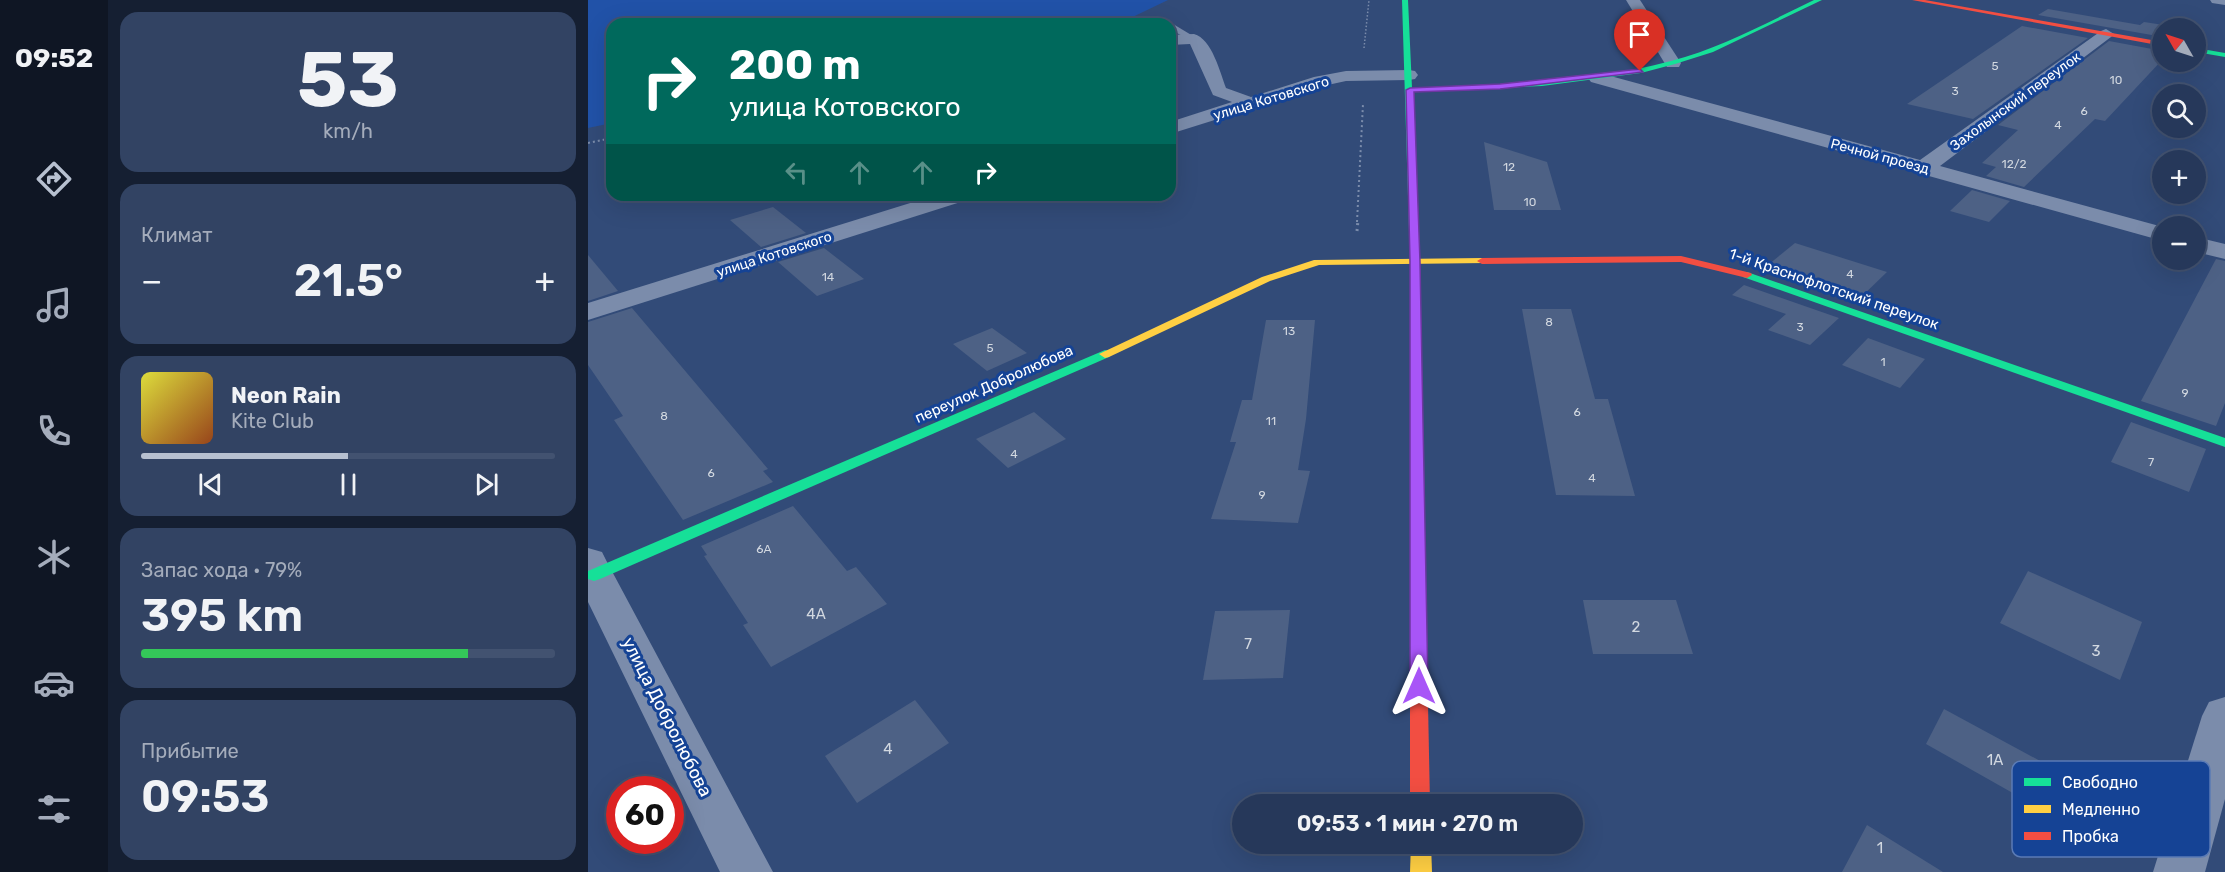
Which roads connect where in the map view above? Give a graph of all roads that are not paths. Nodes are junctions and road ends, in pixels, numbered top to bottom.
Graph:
1 (1405, 0) edge
2 (1633, 0) edge
3 (1819, 0) edge
4 (1915, 0) edge
5 (2217, 0) edge
6 (2225, 1) edge
7 (1176, 29) edge
8 (2106, 34) junction
9 (1194, 39) junction
10 (1176, 40) edge
11 (2152, 42) edge
12 (2206, 52) edge
13 (2225, 55) edge
14 (1673, 63) junction
15 (1597, 78) junction
16 (1410, 83) junction
17 (1250, 103) junction
18 (1176, 126) edge
19 (1923, 168) junction
20 (941, 201) edge
21 (2152, 231) edge
22 (2206, 246) edge
23 (2225, 252) edge
24 (1415, 262) junction
25 (588, 312) edge
26 (2225, 443) edge
27 (591, 568) edge
28 (2225, 716) edge
29 (2210, 767) edge
30 (1420, 794) edge
31 (1421, 854) edge
32 (2183, 857) edge
33 (747, 872) edge
34 (1421, 872) edge
35 (2179, 872) edge

1 - 16 street
2 - 14 street
3 - 14 street, улица Котовского
4 - 8 street
5 - 6 street
7 - 9 lane
8 - 11 street
8 - 19 street, Захолынский переулок
9 - 10 street
9 - 17 street
12 - 13 street
14 - 15 street, улица Котовского
15 - 16 street, улица Котовского
15 - 19 street, Речной проезд
16 - 17 street, улица Котовского
16 - 24 street
17 - 18 street, улица Котовского
19 - 21 street, Речной проезд
20 - 25 street, улица Котовского
22 - 23 street
24 - 26 street, 1-й Краснофлотский переулок
24 - 27 street, переулок Добролюбова
24 - 30 street
27 - 33 street, улица Добролюбова
28 - 29 street
31 - 34 street
32 - 35 street

